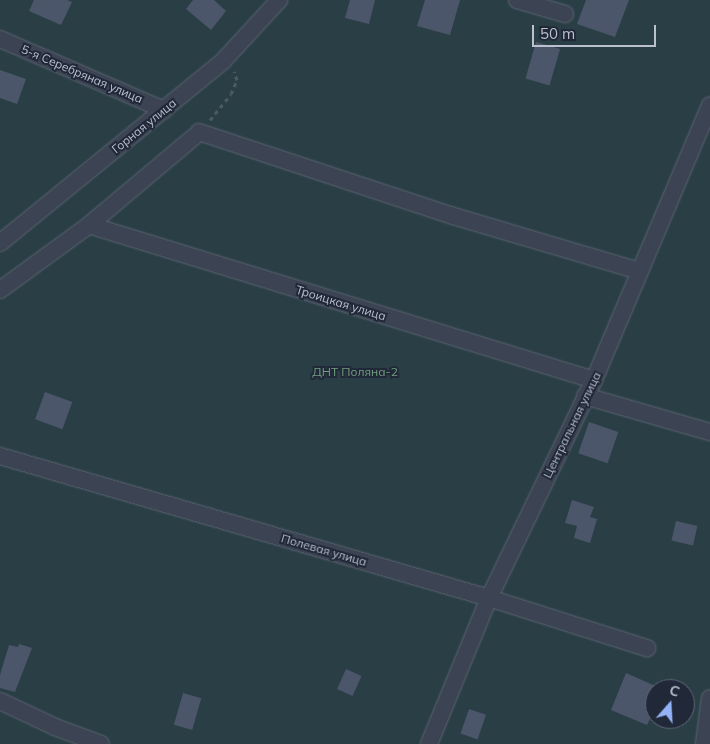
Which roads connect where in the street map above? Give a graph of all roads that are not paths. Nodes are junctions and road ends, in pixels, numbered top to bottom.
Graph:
1 (280, 0) edge
2 (517, 0) edge
3 (565, 14) dead end
4 (0, 39) edge
5 (710, 105) edge
6 (164, 110) junction
7 (89, 225) junction
8 (0, 243) edge
9 (639, 271) junction
10 (0, 290) edge
11 (594, 380) junction
12 (585, 396) junction
13 (710, 432) edge
14 (0, 456) edge
15 (489, 598) junction
16 (647, 648) dead end
17 (710, 698) edge
18 (0, 700) edge
19 (56, 728) junction
20 (61, 744) edge
21 (100, 744) edge
22 (429, 744) edge
23 (704, 744) edge

1 - 6 street, Горная улица
2 - 3 street
4 - 6 street, 5-я Серебряная улица
5 - 9 street, Центральная улица
6 - 8 street, Горная улица
7 - 9 street
7 - 10 street
7 - 11 street, Троицкая улица
9 - 11 street, Центральная улица
11 - 12 street, Центральная улица
12 - 13 street
12 - 15 street, Центральная улица
14 - 15 street, Полевая улица
15 - 16 street, Полевая улица
15 - 22 street, Центральная улица
17 - 23 street
18 - 19 street
19 - 20 street
19 - 21 street

